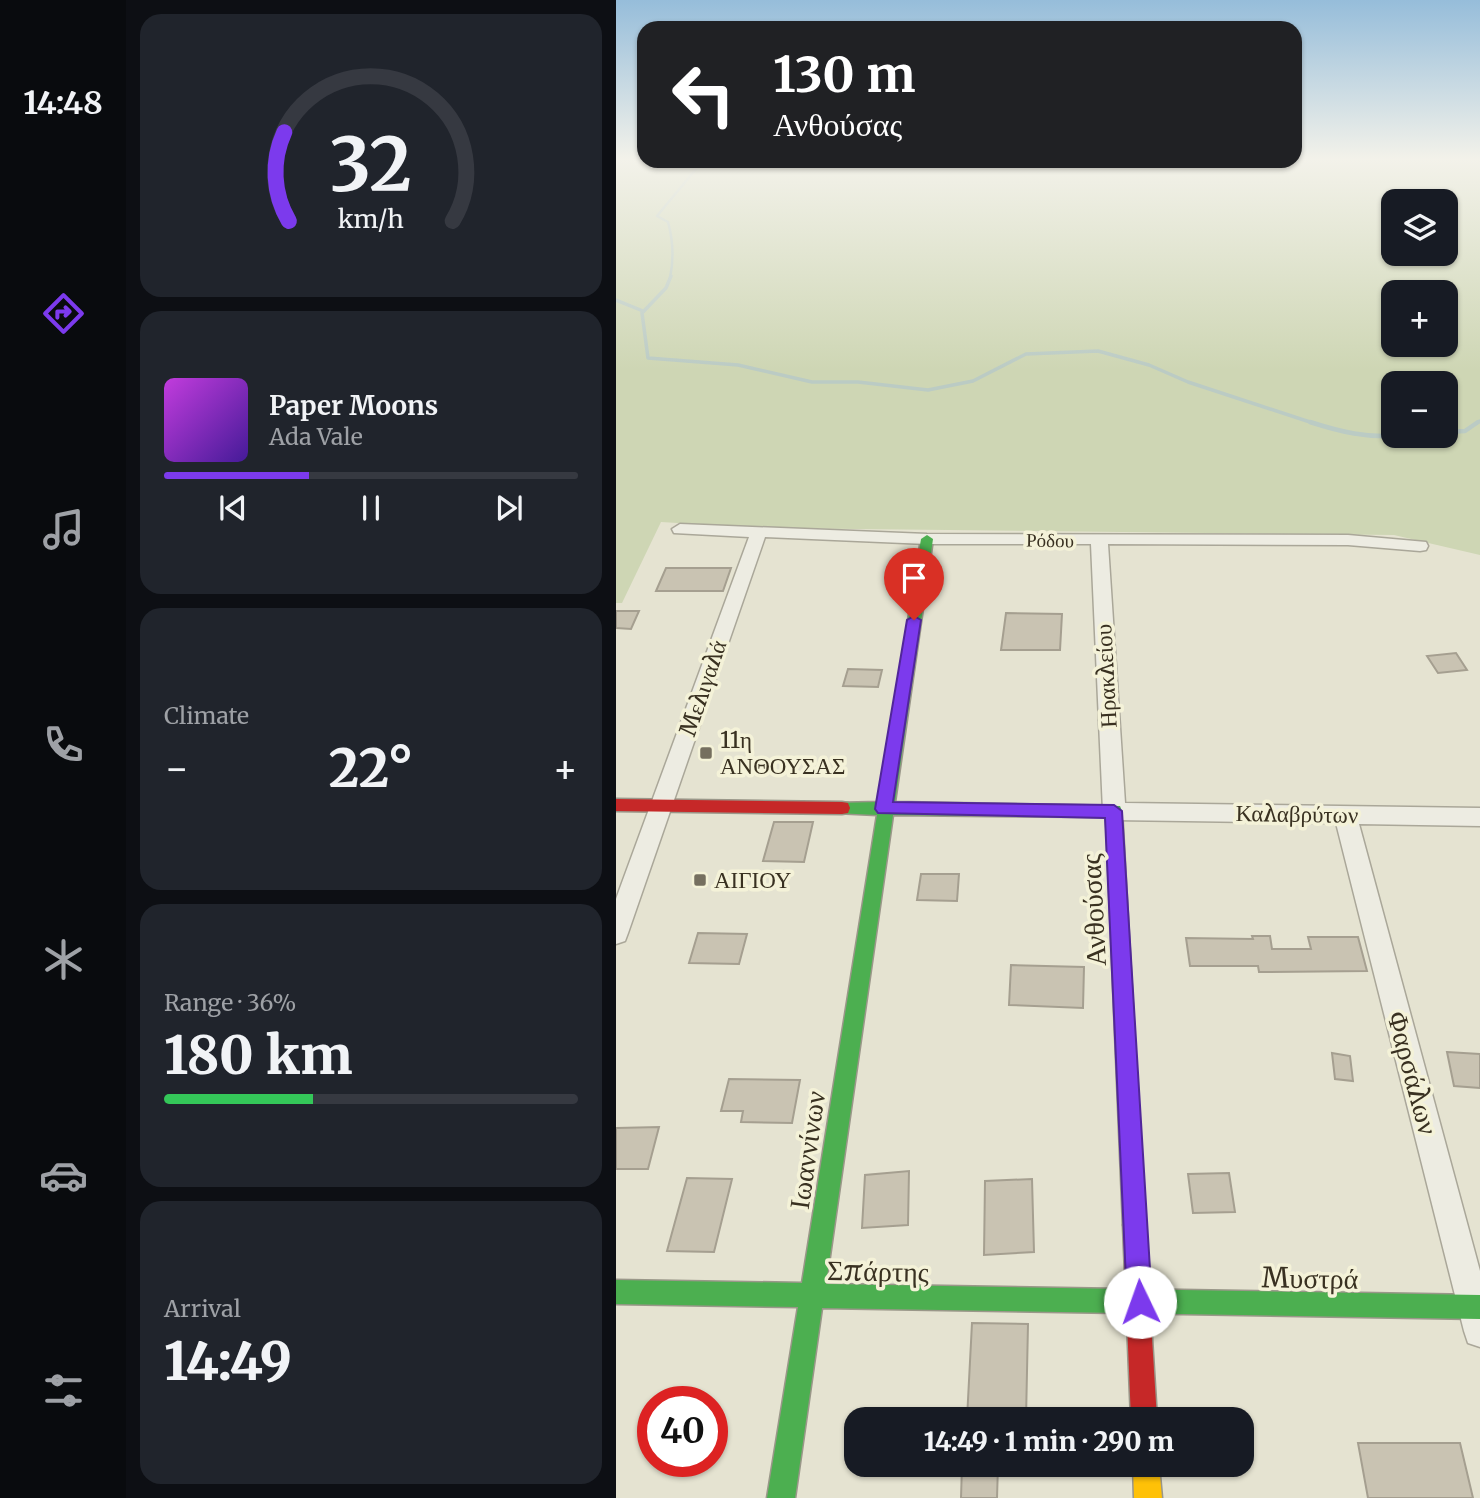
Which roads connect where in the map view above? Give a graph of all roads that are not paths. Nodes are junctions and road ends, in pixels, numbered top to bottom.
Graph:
1 (680, 529) dead end
2 (758, 534) junction
3 (927, 539) junction
4 (1099, 541) junction
5 (1420, 546) dead end
6 (616, 804) edge
7 (662, 805) junction
8 (884, 809) junction
9 (1114, 811) junction
10 (1345, 815) junction
11 (1480, 817) edge
12 (616, 933) edge
13 (616, 1292) edge
14 (812, 1296) junction
15 (1140, 1302) junction
16 (1478, 1315) edge
17 (1144, 1407) edge
18 (1147, 1477) edge
19 (781, 1498) edge
20 (1148, 1498) edge

1 - 2 street, Ρόδου
2 - 3 street, Ρόδου
2 - 7 street, Μελιγαλά
3 - 4 street, Ρόδου
3 - 8 street, Ιωαννίνων
4 - 5 street, Ρόδου
4 - 9 street, Ηρακλείου
6 - 7 street
7 - 8 street
7 - 12 street, Μελιγαλά
8 - 9 street
8 - 14 street, Ιωαννίνων
9 - 10 street, Καλαβρύτων
9 - 15 street, Ανθούσας
10 - 11 street, Καλαβρύτων
10 - 16 street, Φαρσάλων
13 - 14 street, Σπάρτης
14 - 15 street, Σπάρτης
14 - 19 street, Ιωαννίνων
15 - 16 street, Μυστρά
15 - 17 street, Ανθούσας
18 - 20 street

